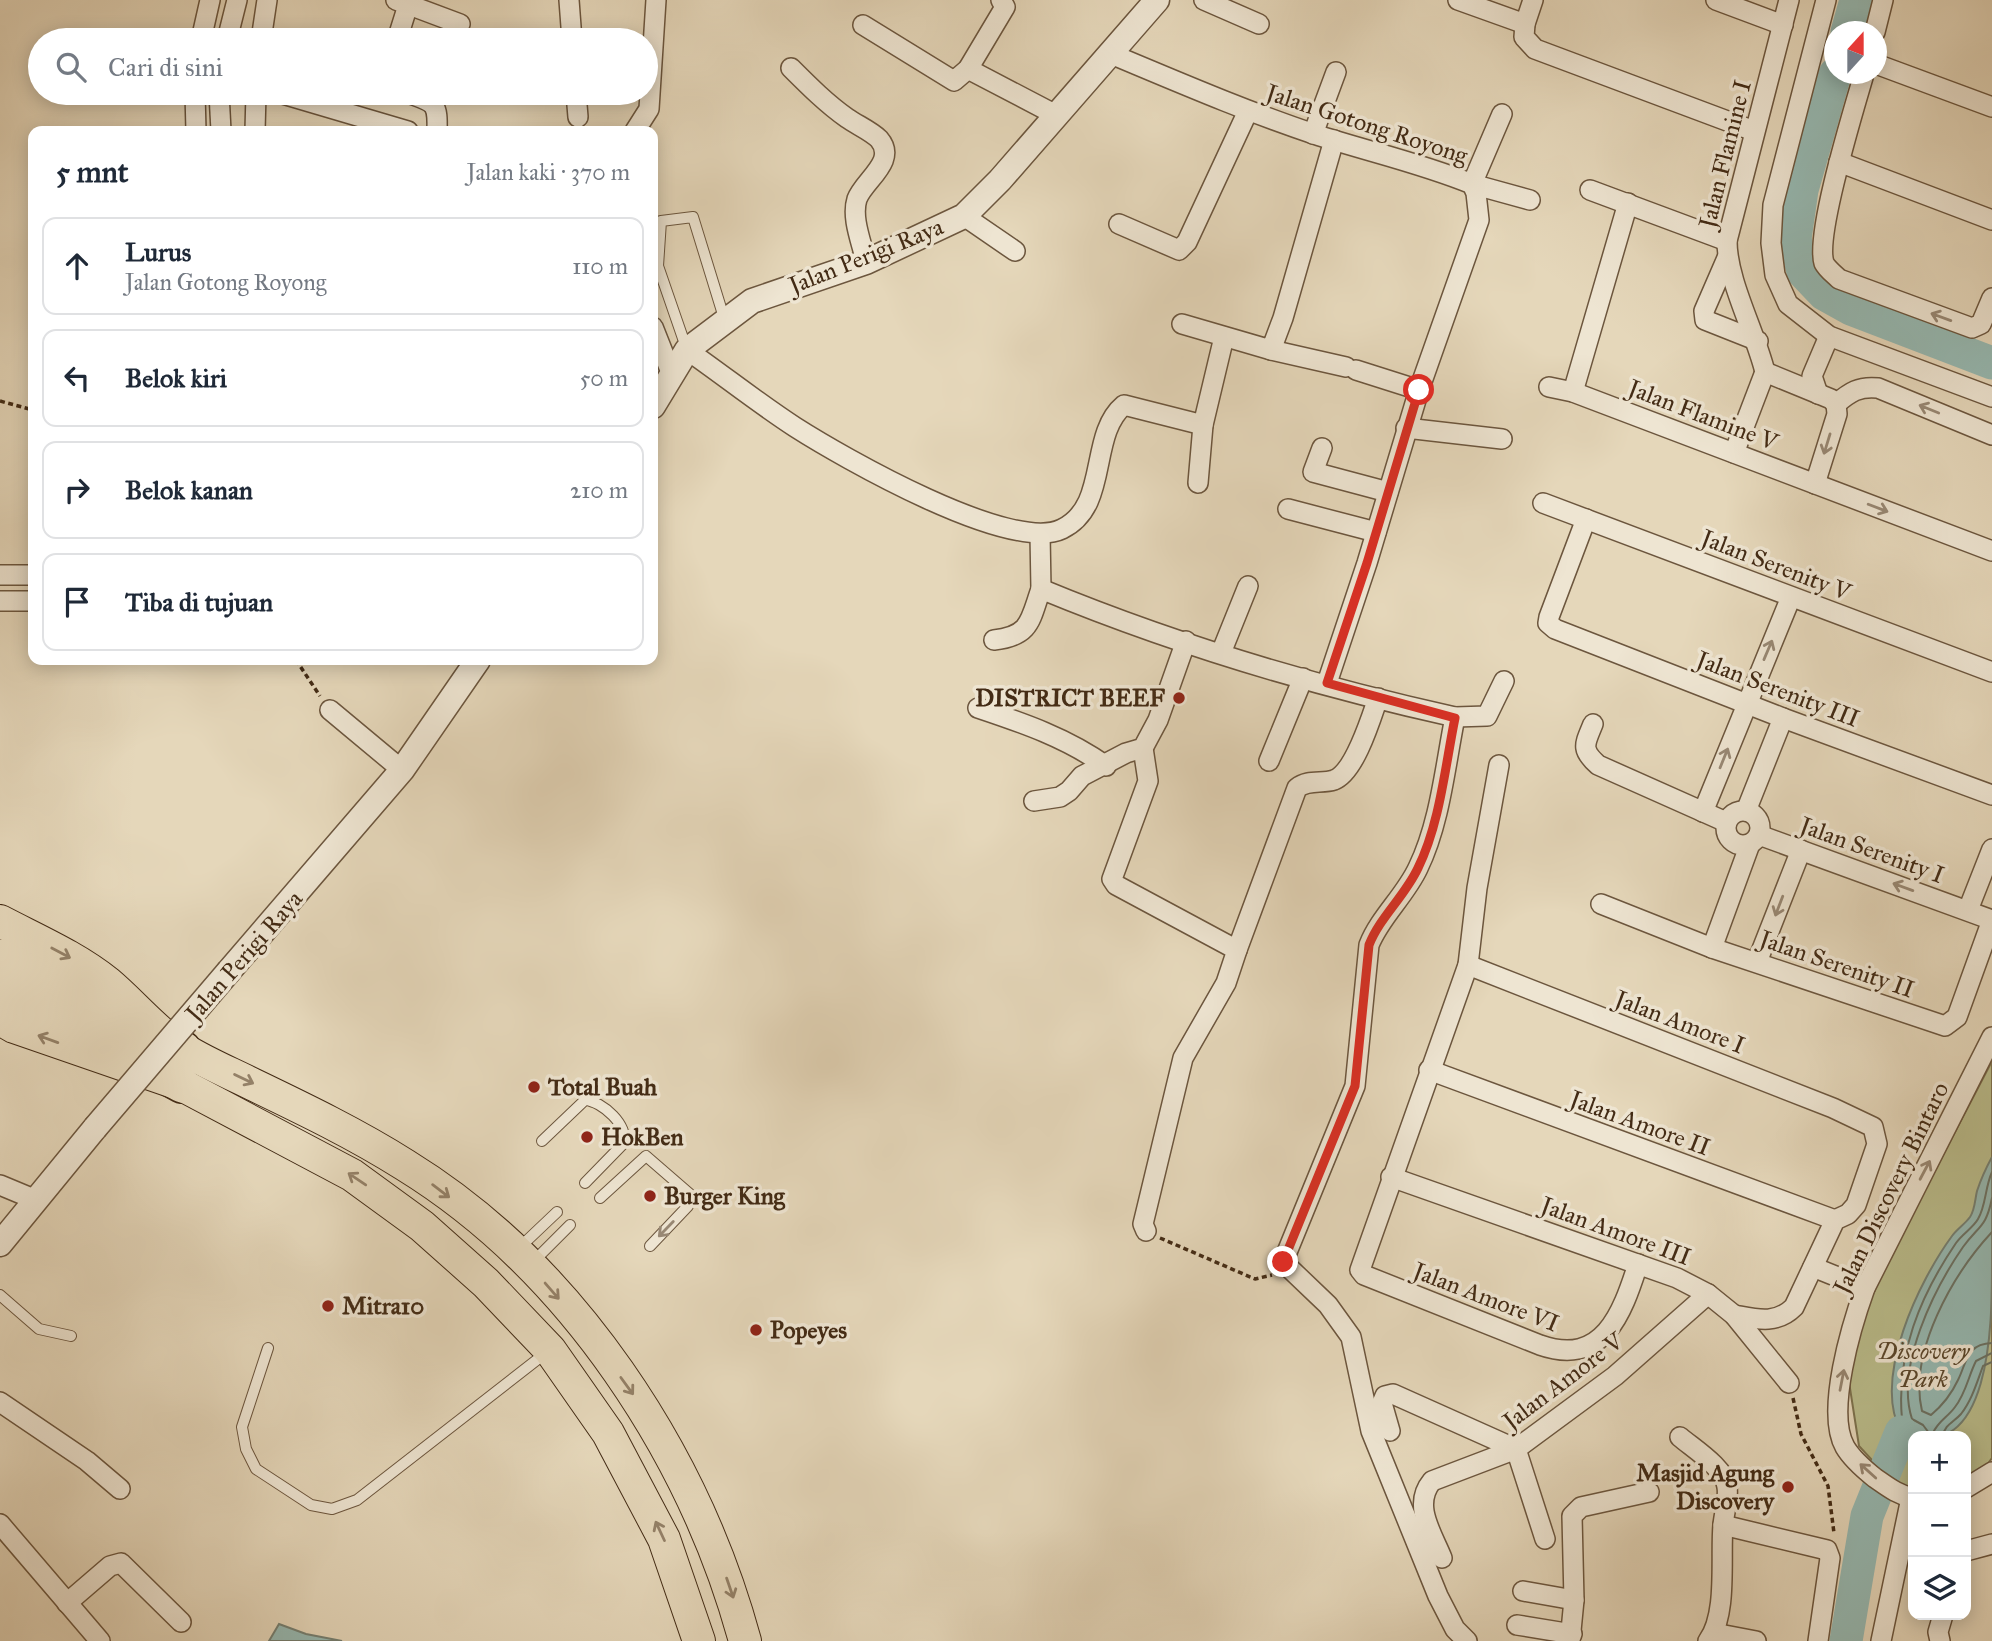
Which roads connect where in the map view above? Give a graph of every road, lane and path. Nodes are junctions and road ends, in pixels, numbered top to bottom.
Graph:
1 (210, 0) edge
2 (237, 0) edge
3 (267, 0) edge
4 (569, 0) edge
5 (656, 0) edge
6 (1001, 0) edge
7 (1157, 0) edge
8 (1204, 0) edge
9 (1458, 0) edge
10 (1533, 0) edge
11 (1716, 0) edge
12 (1789, 0) edge
13 (1826, 0) edge
14 (1883, 0) edge
15 (402, 2) edge
16 (1878, 21) edge
17 (460, 24) dead end
18 (863, 24) dead end
19 (1259, 24) dead end
20 (1783, 25) junction
21 (204, 28) edge
22 (230, 28) edge
23 (263, 28) edge
24 (399, 28) edge
25 (571, 28) edge
26 (654, 28) edge
27 (1526, 33) junction
28 (1111, 54) junction
29 (791, 68) dead end
30 (1887, 68) edge
31 (968, 69) junction
32 (1336, 72) dead end
33 (1861, 84) edge
34 (195, 105) edge
35 (219, 105) edge
36 (256, 105) edge
37 (320, 105) edge
38 (435, 105) edge
39 (577, 105) edge
40 (649, 105) edge
41 (1992, 107) edge
42 (1248, 111) junction
43 (1502, 114) dead end
44 (1056, 115) junction
45 (578, 117) dead end
46 (196, 126) edge
47 (220, 126) edge
48 (255, 126) edge
49 (391, 126) edge
50 (436, 126) edge
51 (638, 126) edge
52 (1754, 131) junction
53 (1314, 134) junction
54 (1334, 140) junction
55 (1839, 162) junction
56 (1472, 184) junction
57 (1590, 190) dead end
58 (1530, 200) dead end
59 (1629, 203) junction
60 (964, 216) junction
61 (1992, 220) edge
62 (1119, 223) dead end
63 (1727, 250) junction
64 (1015, 251) dead end
65 (866, 262) junction
66 (1992, 300) edge
67 (725, 322) junction
68 (1182, 324) dead end
69 (1224, 337) junction
70 (1829, 337) junction
71 (658, 340) edge
72 (1758, 341) junction
73 (687, 350) junction
74 (1271, 350) junction
75 (1765, 372) junction
76 (672, 375) junction
77 (1815, 385) junction
78 (1549, 387) dead end
79 (1419, 390) junction
80 (1573, 392) junction
81 (1992, 397) edge
82 (658, 398) edge
83 (0, 401) edge
84 (1836, 404) junction
85 (28, 409) edge
86 (1203, 425) junction
87 (1406, 429) junction
88 (1992, 435) edge
89 (1502, 439) dead end
90 (1322, 447) dead end
91 (1734, 453) junction
92 (1198, 483) dead end
93 (1815, 484) junction
94 (1388, 492) junction
95 (1543, 503) dead end
96 (1288, 509) dead end
97 (1586, 519) junction
98 (1376, 532) junction
99 (1040, 534) junction
100 (1992, 551) edge
101 (0, 575) edge
102 (28, 575) edge
103 (1248, 586) dead end
104 (1041, 589) junction
105 (1791, 597) junction
106 (0, 601) edge
107 (28, 601) edge
108 (994, 639) dead end
109 (1186, 641) junction
110 (1221, 653) junction
111 (299, 665) edge
112 (475, 665) edge
113 (1992, 672) edge
114 (1303, 678) junction
115 (1504, 681) dead end
116 (1327, 683) junction
117 (1378, 698) junction
118 (1746, 704) junction
119 (978, 708) dead end
120 (330, 710) joint
121 (1455, 718) junction
122 (1783, 718) junction
123 (1593, 724) dead end
124 (1143, 748) junction
125 (1269, 761) dead end
126 (1499, 765) dead end
127 (1106, 766) junction
128 (402, 769) junction
129 (1992, 795) edge
130 (1034, 801) dead end
131 (1746, 811) junction
132 (1703, 812) junction
133 (1726, 822) junction
134 (1755, 839) junction
135 (1992, 849) edge
136 (1801, 850) junction
137 (1601, 904) dead end
138 (1968, 910) junction
139 (1992, 920) edge
140 (0, 921) edge
141 (1712, 948) junction
142 (1237, 950) junction
143 (0, 957) edge
144 (1757, 962) junction
145 (1468, 965) junction
146 (16, 996) edge
147 (1992, 1037) edge
148 (183, 1049) junction
149 (1429, 1070) junction
150 (182, 1085) joint
151 (542, 1141) dead end
152 (1391, 1177) junction
153 (585, 1183) dead end
154 (0, 1185) edge
155 (600, 1198) dead end
156 (36, 1200) junction
157 (557, 1212) dead end
158 (1835, 1220) junction
159 (570, 1225) dead end
160 (1146, 1231) joint
161 (0, 1244) edge
162 (650, 1246) dead end
163 (522, 1259) junction
164 (1283, 1262) junction
165 (1638, 1264) junction
166 (1813, 1266) junction
167 (1865, 1287) junction
168 (1708, 1294) junction
169 (0, 1295) edge
170 (1734, 1315) junction
171 (71, 1336) dead end
172 (268, 1348) dead end
173 (550, 1350) junction
174 (1789, 1382) joint
175 (0, 1402) edge
176 (1390, 1431) dead end
177 (1680, 1437) dead end
178 (1516, 1449) junction
179 (1992, 1472) edge
180 (1971, 1485) edge
181 (120, 1489) dead end
182 (1649, 1492) dead end
183 (1906, 1496) edge
184 (0, 1524) edge
185 (1723, 1525) junction
186 (1545, 1539) dead end
187 (1831, 1543) junction
188 (1442, 1558) dead end
189 (1523, 1591) dead end
190 (1574, 1600) junction
191 (67, 1603) junction
192 (1942, 1620) edge
193 (181, 1622) dead end
194 (1517, 1625) dead end
195 (1571, 1637) edge
196 (1711, 1637) edge
197 (100, 1641) edge
198 (699, 1641) edge
199 (745, 1641) edge
200 (1467, 1641) edge
201 (1756, 1641) edge
202 (1818, 1641) edge
203 (1881, 1641) edge
204 (1940, 1641) edge

1 - 21 street
2 - 22 street
3 - 23 street
4 - 25 street
5 - 26 street
6 - 31 street
7 - 28 street, Jalan Perigi Raya
8 - 19 street
9 - 27 street
10 - 27 street
11 - 20 street
12 - 20 street, Jalan Flamine I
13 - 70 street
14 - 16 street
15 - 17 street
15 - 24 street
18 - 31 street
20 - 52 street, Jalan Flamine I
27 - 52 street
28 - 42 street, Jalan Gotong Royong
28 - 44 street, Jalan Perigi Raya
29 - 65 street
30 - 41 street
31 - 44 street
32 - 53 street
33 - 55 street
34 - 46 street
35 - 47 street
36 - 48 street
37 - 49 street
38 - 50 street
39 - 45 street
40 - 51 street
42 - 53 street, Jalan Gotong Royong
42 - 62 street
43 - 56 street
44 - 60 street, Jalan Perigi Raya
52 - 63 street, Jalan Flamine I
53 - 54 street, Jalan Gotong Royong
54 - 56 street, Jalan Gotong Royong
54 - 74 street
55 - 61 street
66 -> 55 street
56 - 58 street
56 - 79 street, Jalan Gotong Royong
57 - 59 street
59 - 63 street
59 - 80 street
60 - 64 street
60 - 65 street, Jalan Perigi Raya
63 - 72 street, Jalan Flamine I
63 - 72 street
65 - 67 street, Jalan Perigi Raya
67 - 73 street, Jalan Perigi Raya
67 - 73 lane
68 - 69 street
69 - 74 street
69 - 86 street
70 - 77 street
70 - 81 street
71 - 76 street
72 - 75 street, Jalan Flamine I
73 - 76 street, Jalan Perigi Raya
73 - 99 street
74 - 79 street
75 - 77 street
75 - 91 street
76 - 82 street, Jalan Perigi Raya
77 - 84 street
78 - 80 street, Jalan Flamine V
79 - 87 street, Jalan Gotong Royong
80 - 91 street, Jalan Flamine V
83 - 85 path
88 -> 84 street
84 -> 93 street
86 - 92 street
86 - 99 street
87 - 89 street
87 - 94 street, Jalan Gotong Royong
90 - 94 street
91 - 93 street, Jalan Flamine V
93 -> 100 street, Jalan Flamine V
94 - 98 street, Jalan Gotong Royong
95 - 97 street, Jalan Serenity V
96 - 98 street
97 - 105 street, Jalan Serenity V
97 - 118 street, Jalan Serenity III
98 - 116 street, Jalan Gotong Royong
99 - 104 street
101 - 102 street
103 - 110 street
104 - 108 street
104 - 109 street
105 - 113 street, Jalan Serenity V
118 -> 105 street
106 - 107 street
109 - 110 street
109 - 124 street
110 - 114 street
111 - 120 path
112 - 128 street, Jalan Perigi Raya
114 - 116 street
114 - 125 street
115 - 121 street
116 - 117 street
117 - 121 street
117 - 142 street
118 - 122 street, Jalan Serenity III
132 -> 118 street
119 - 127 street
120 - 128 street
121 - 164 street
122 - 129 street, Jalan Serenity III
122 - 131 street
123 - 132 street
124 - 127 street
124 - 142 street
126 - 145 street
127 - 130 street
128 - 156 street, Jalan Perigi Raya, bridge
131 - 133 street
131 - 134 street
132 - 133 street
133 - 134 street
134 - 136 street, Jalan Serenity I
134 - 141 street
135 - 138 street, Jalan Serenity I
138 -> 136 street, Jalan Serenity I
136 -> 144 street
137 - 141 street, Jalan Serenity II
138 - 139 street, Jalan Serenity I
139 - 144 street, Jalan Serenity II
140 -> 148 main road
141 - 144 street, Jalan Serenity II
142 - 160 street
143 - 146 highway
145 - 149 street
145 - 158 street, Jalan Amore I
146 - 148 highway
150 -> 146 highway
167 -> 147 street, Jalan Discovery Bintaro
148 -> 163 main road
149 - 152 street
149 - 158 street, Jalan Amore II
173 -> 150 main road
151 - 153 lane
152 - 165 street, Jalan Amore III
152 - 165 street, Jalan Amore VI
154 - 156 street
155 -> 162 lane
156 - 161 street, Jalan Perigi Raya
157 - 163 lane
158 - 166 street
159 - 163 lane
160 - 164 path
163 -> 199 main road
164 - 200 street
165 - 168 street, Jalan Amore III
166 - 167 street
166 - 170 street
183 -> 167 street, Jalan Discovery Bintaro
168 - 170 street, Jalan Amore III
168 - 178 street, Jalan Amore V
169 - 171 lane
170 - 174 street, Jalan Amore III
172 - 173 lane
198 -> 173 main road
174 - 187 path
175 - 181 street
176 - 178 street
177 - 185 street
178 - 186 street
178 - 188 street, Jalan Amore V
179 - 180 street
182 - 190 street
183 - 203 street, Jalan Discovery Bintaro
184 - 191 street
185 - 187 street
185 - 196 street
187 - 202 street
189 - 190 street
190 - 195 street
191 - 193 street
191 - 197 street
192 - 204 street
194 - 195 street
196 - 201 street

